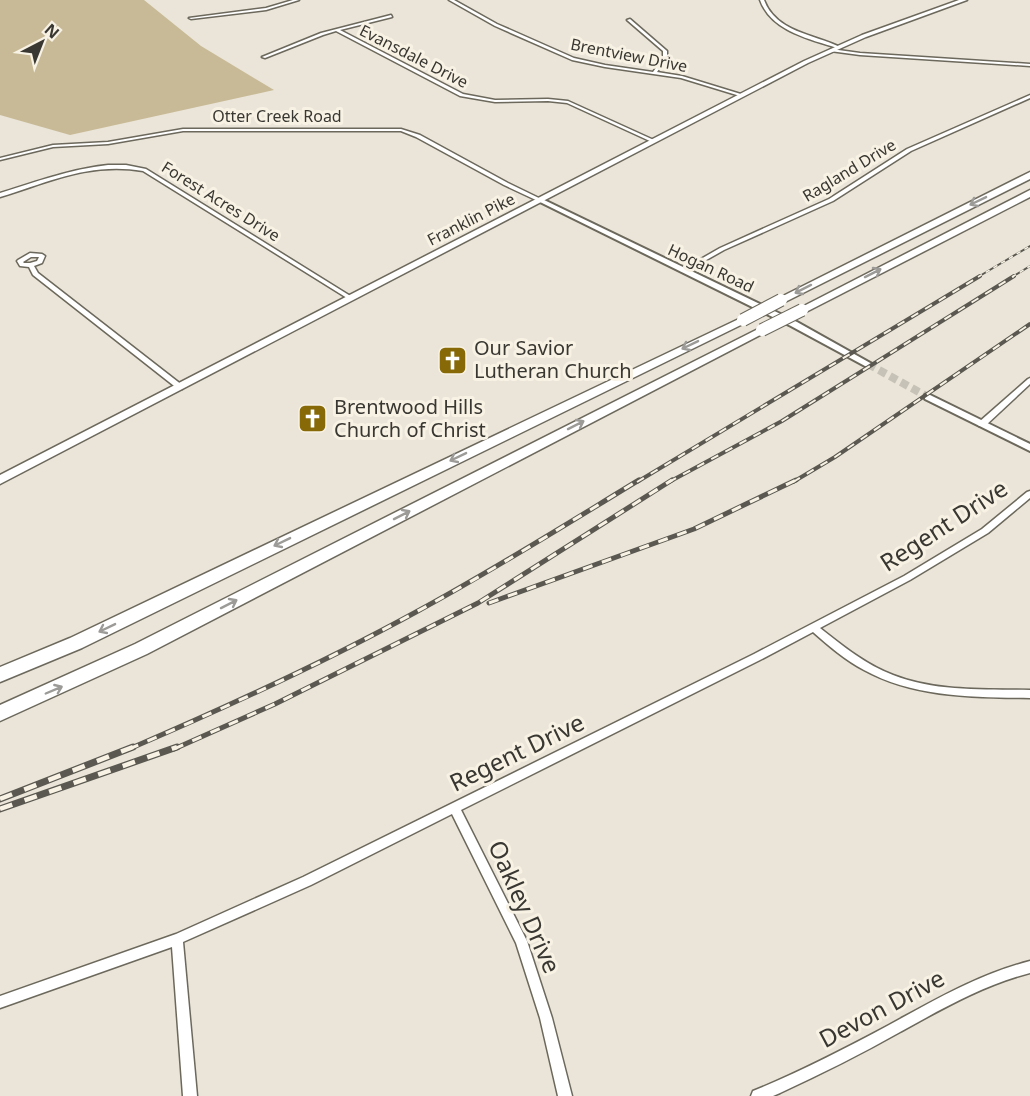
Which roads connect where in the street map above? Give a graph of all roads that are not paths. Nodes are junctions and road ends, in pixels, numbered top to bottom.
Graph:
1 (297, 0) edge
2 (451, 0) edge
3 (762, 0) edge
4 (964, 0) edge
5 (391, 16) dead end
6 (191, 18) dead end
7 (629, 20) dead end
8 (336, 30) junction
9 (838, 47) junction
10 (855, 54) junction
11 (264, 57) dead end
12 (1030, 65) edge
13 (655, 72) junction
14 (742, 95) junction
15 (1030, 96) edge
16 (654, 141) junction
17 (0, 159) edge
18 (1030, 175) edge
19 (1030, 193) edge
20 (0, 195) edge
21 (540, 200) junction
22 (31, 265) dead end
23 (683, 271) junction
24 (349, 297) junction
25 (868, 364) tunnel mouth
26 (1030, 380) edge
27 (180, 387) junction
28 (928, 397) tunnel mouth
29 (982, 424) junction
30 (1030, 448) edge
31 (0, 480) edge
32 (1030, 495) edge
33 (814, 628) junction
34 (0, 675) edge
35 (1030, 694) edge
36 (0, 712) edge
37 (454, 807) junction
38 (177, 939) junction
39 (1030, 967) edge
40 (0, 1002) edge
41 (190, 1096) edge
42 (565, 1096) edge
43 (758, 1096) edge

1 - 6 street
2 - 13 street, Brentview Drive
3 - 9 street
4 - 9 main road, Franklin Pike
5 - 8 street
7 - 13 street
8 - 11 street
8 - 16 street, Evansdale Drive
9 - 10 street
9 - 10 street
9 - 14 main road, Franklin Pike
10 - 12 street
13 - 14 street, Brentview Drive
14 - 16 main road, Franklin Pike
15 - 23 street, Ragland Drive
16 - 21 main road, Franklin Pike
17 - 21 street, Otter Creek Road
18 -> 34 highway, bridge
36 -> 19 highway, bridge
20 - 24 street, Forest Acres Drive
21 - 23 street, Hogan Road
21 - 24 main road, Franklin Pike
22 - 27 street
23 - 25 street, Hogan Road
24 - 27 main road, Franklin Pike
26 - 29 street
27 - 31 main road, Franklin Pike
28 - 29 street
29 - 30 street
32 - 33 street, Regent Drive
33 - 35 street
33 - 37 street, Regent Drive
37 - 38 street, Regent Drive
37 - 42 street, Oakley Drive
38 - 40 street, Regent Drive
38 - 41 street
39 - 43 street, Devon Drive

